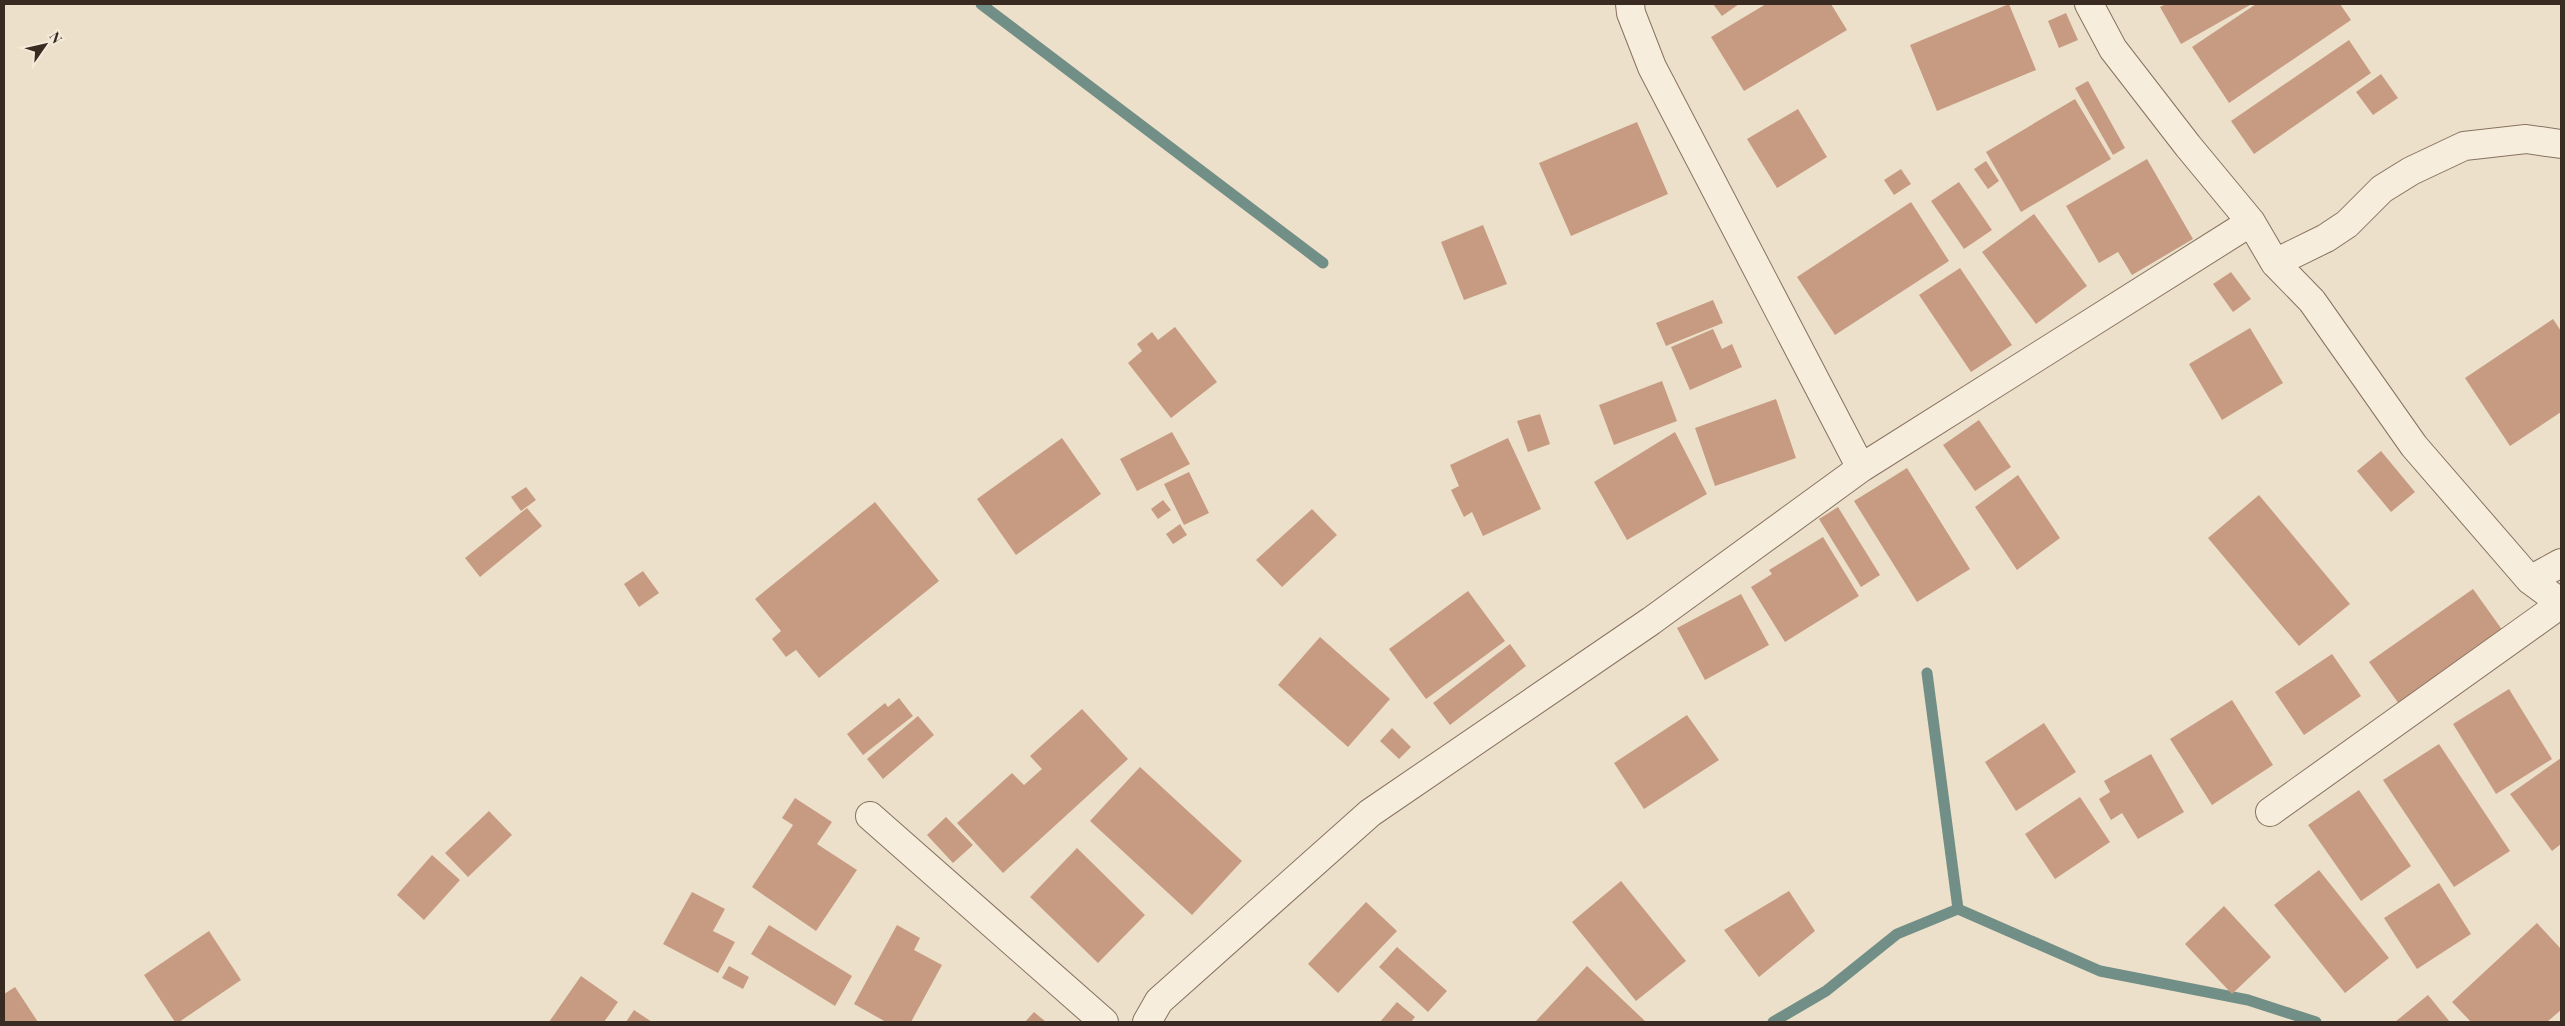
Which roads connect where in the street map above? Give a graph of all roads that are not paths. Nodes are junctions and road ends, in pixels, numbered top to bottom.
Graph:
1 (1630, 4) edge
2 (2089, 4) edge
3 (2561, 144) edge
4 (2252, 222) junction
5 (2275, 263) junction
6 (1861, 468) junction
7 (2561, 563) edge
8 (2530, 580) junction
9 (2561, 604) edge
10 (2270, 812) dead end
11 (870, 816) dead end
12 (1104, 1022) edge
13 (1147, 1022) edge

1 - 6 street
2 - 4 street
3 - 5 street
4 - 5 street
4 - 6 street
5 - 8 street
6 - 13 street
7 - 8 street
8 - 9 street
9 - 10 street
11 - 12 street

